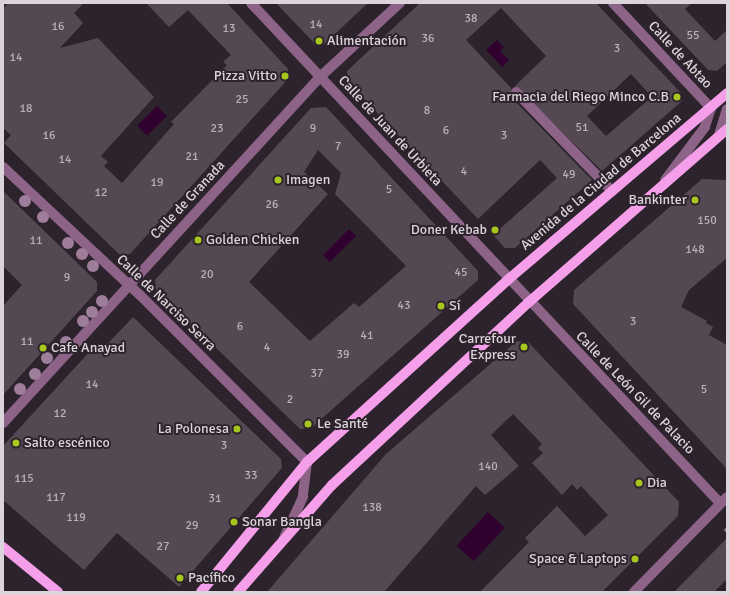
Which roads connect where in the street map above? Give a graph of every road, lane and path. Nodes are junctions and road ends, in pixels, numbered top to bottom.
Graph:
1 (251, 3) edge
2 (400, 3) edge
3 (613, 3) edge
4 (320, 77) junction
5 (516, 92) dead end
6 (727, 93) edge
7 (711, 108) junction
8 (727, 109) edge
9 (723, 132) edge
10 (3, 168) edge
11 (659, 188) junction
12 (612, 191) junction
13 (510, 278) junction
14 (128, 285) junction
15 (529, 302) junction
16 (3, 423) edge
17 (307, 462) junction
18 (724, 500) edge
19 (282, 541) junction
20 (3, 547) edge
21 (58, 592) edge
22 (201, 592) edge
23 (238, 592) edge
24 (634, 592) edge

1 - 4 street, Calle de Juan de Urbieta
2 - 4 street, Calle de Granada
3 - 7 street, Calle de Abtao
4 - 13 street, Calle de Juan de Urbieta
4 - 14 street, Calle de Granada
5 - 12 street
6 - 7 main road, Avenida de la Ciudad de Barcelona
7 - 11 street, Avenida de la Ciudad de Barcelona
7 - 12 main road, Avenida de la Ciudad de Barcelona
8 - 9 street, Avenida de la Ciudad de Barcelona
9 - 11 main road, Avenida de la Ciudad de Barcelona
10 - 14 street, Calle de Narciso Serra
11 - 15 main road, Avenida de la Ciudad de Barcelona
12 - 13 main road, Avenida de la Ciudad de Barcelona
13 - 15 street
13 - 17 main road, Avenida de la Ciudad de Barcelona
14 - 16 street, Calle de Granada
14 - 17 street, Calle de Narciso Serra
15 - 18 street, Calle de León Gil de Palacio
15 - 19 main road, Avenida de la Ciudad de Barcelona
17 - 19 street, Avenida de la Ciudad de Barcelona
17 - 22 main road, Avenida de la Ciudad de Barcelona
18 - 24 street
19 - 23 main road, Avenida de la Ciudad de Barcelona
20 - 21 main road

